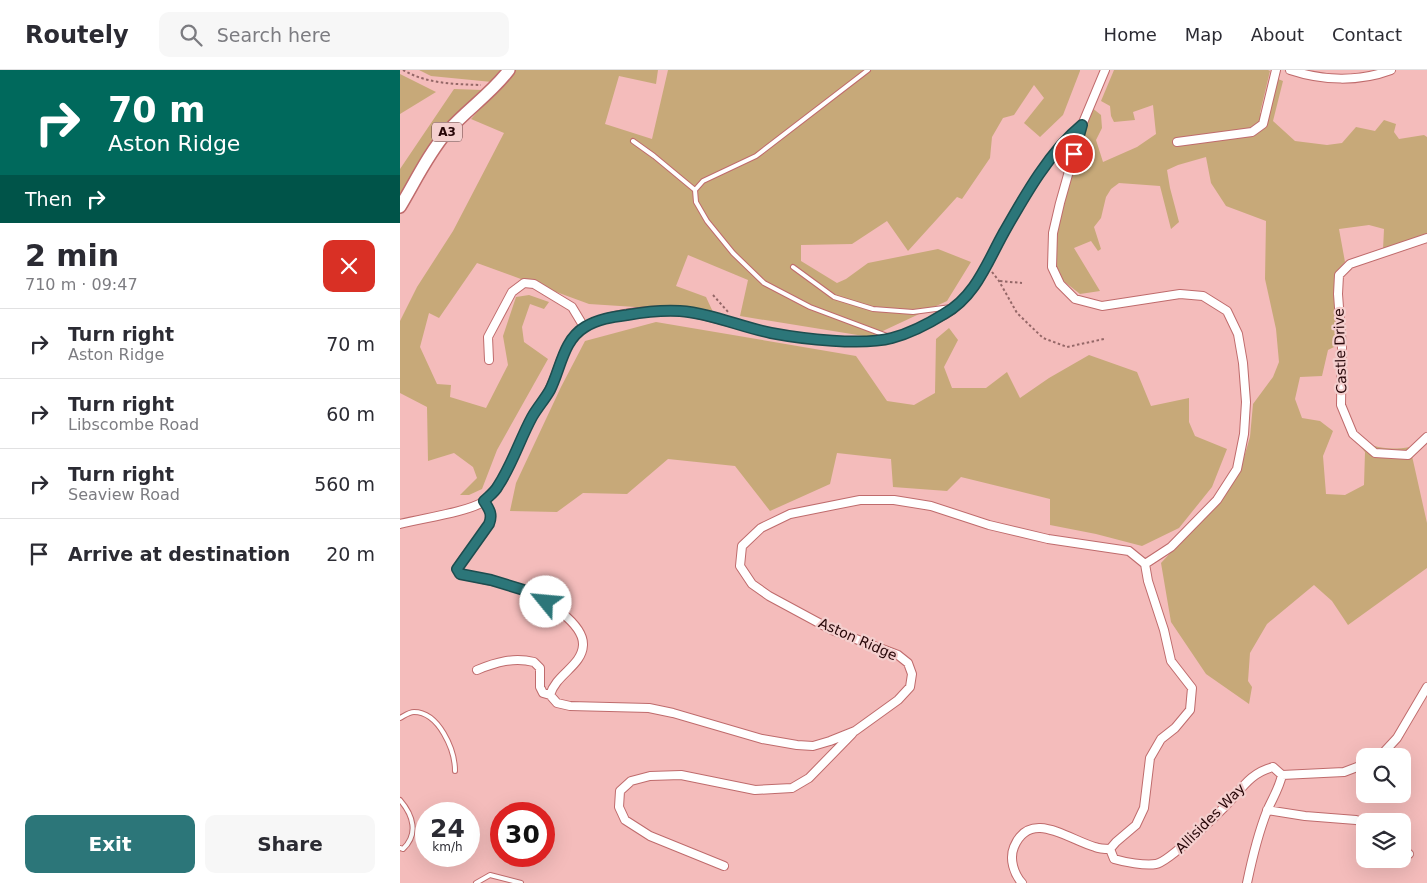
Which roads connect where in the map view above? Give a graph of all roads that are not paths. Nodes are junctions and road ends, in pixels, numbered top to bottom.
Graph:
1 (510, 70) edge
2 (868, 70) edge
3 (1105, 70) edge
4 (1276, 70) edge
5 (1290, 70) edge
6 (1391, 70) edge
7 (1082, 125) junction
8 (633, 141) dead end
9 (1177, 142) dead end
10 (695, 190) junction
11 (400, 207) edge
12 (1427, 238) edge
13 (792, 267) dead end
14 (956, 307) junction
15 (584, 327) junction
16 (892, 338) junction
17 (489, 360) dead end
18 (1427, 437) edge
19 (484, 501) junction
20 (400, 524) edge
21 (1145, 564) junction
22 (477, 670) dead end
23 (1427, 687) edge
24 (550, 695) junction
25 (400, 718) edge
26 (855, 731) junction
27 (1387, 748) edge
28 (1356, 767) edge
29 (455, 771) dead end
30 (1282, 775) junction
31 (400, 800) edge
32 (1267, 810) junction
33 (1356, 820) edge
34 (400, 848) edge
35 (1110, 849) junction
36 (724, 866) dead end
37 (476, 883) edge
38 (520, 883) edge
39 (1022, 883) edge
40 (1247, 883) edge

1 - 11 main road, A3
2 - 10 lane
3 - 7 street
4 - 9 street
5 - 6 street
7 - 14 street
7 - 21 street
8 - 10 lane
10 - 16 lane
12 - 18 street, Castle Drive
13 - 14 lane
14 - 16 street
15 - 16 street
15 - 17 street
15 - 19 street
19 - 20 street
19 - 24 street
21 - 26 street, Aston Ridge
21 - 35 street
22 - 24 street
23 - 27 street
24 - 26 street, Aston Ridge
25 - 29 lane
26 - 36 street
28 - 30 street, Allisides Way
30 - 32 street
30 - 35 street, Allisides Way
31 - 34 lane
32 - 33 street
32 - 40 street
35 - 39 street
37 - 38 lane

